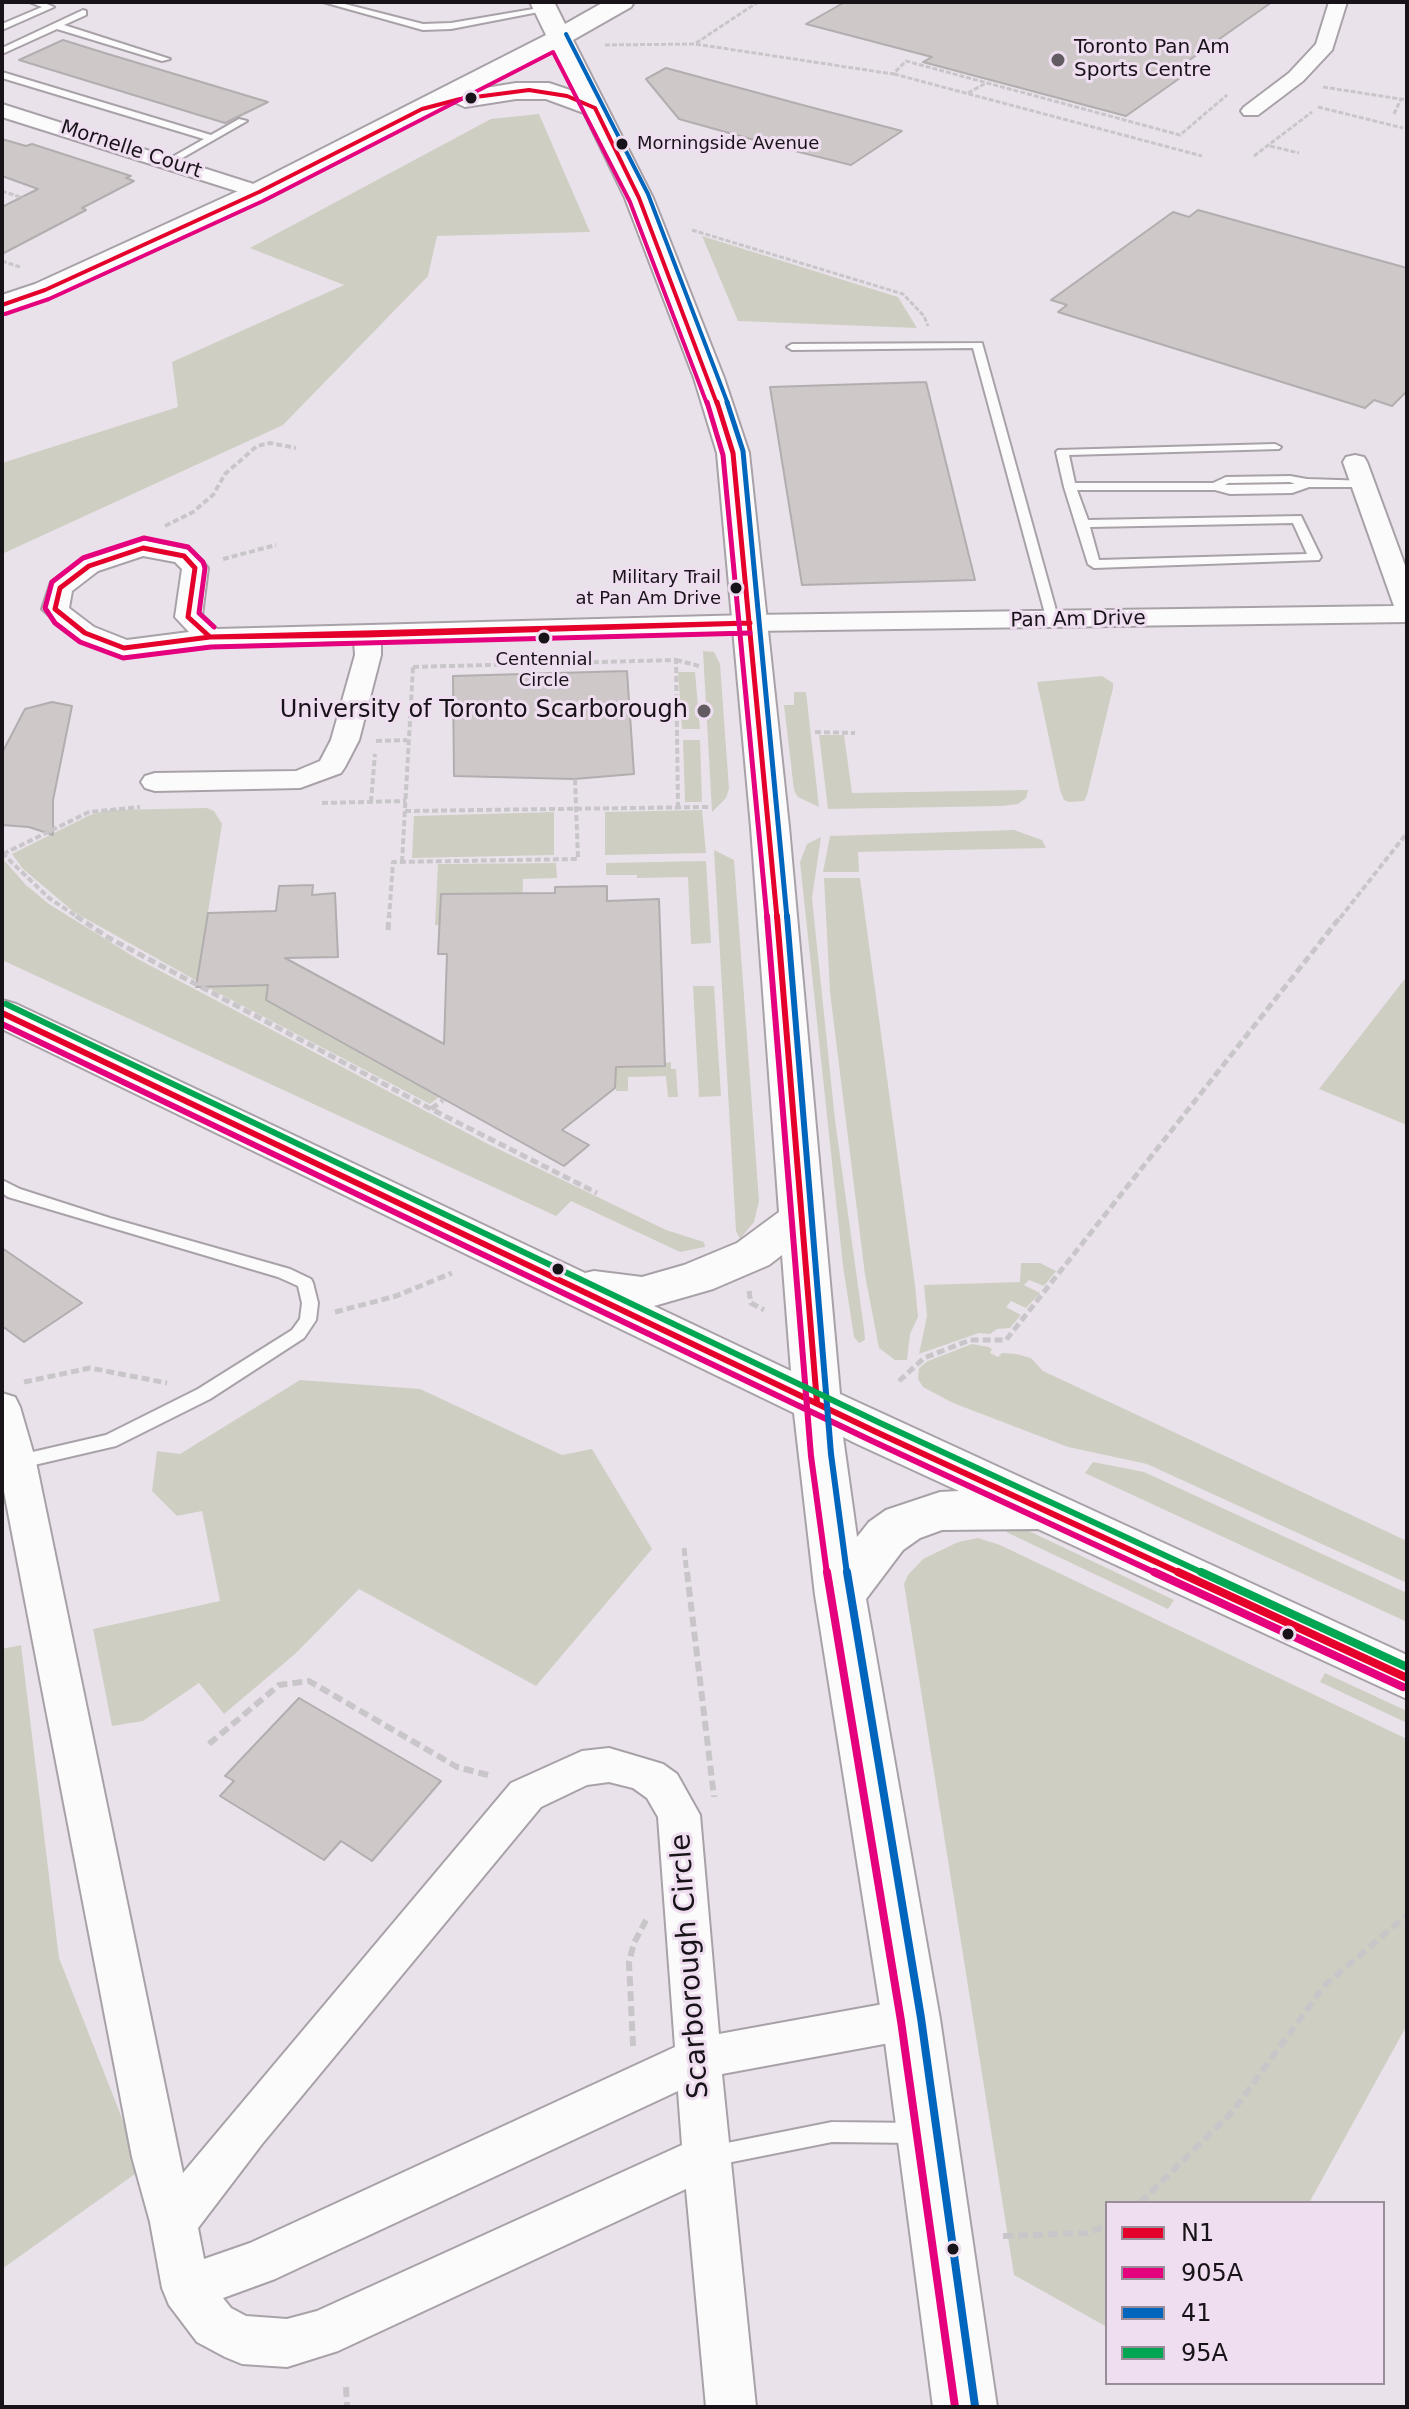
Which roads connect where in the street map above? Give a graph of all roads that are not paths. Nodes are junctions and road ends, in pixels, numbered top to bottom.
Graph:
1 (33, 2) edge
2 (327, 2) edge
3 (622, 2) edge
4 (1338, 2) edge
5 (543, 6) edge
6 (83, 13) dead end
7 (57, 26) junction
8 (2, 27) edge
9 (557, 39) junction
10 (45, 42) dead end
11 (2, 51) edge
12 (165, 59) dead end
13 (2, 62) edge
14 (2, 75) edge
15 (595, 108) junction
16 (422, 109) junction
17 (2, 110) edge
18 (1251, 111) dead end
19 (242, 121) dead end
20 (211, 138) junction
21 (170, 162) junction
22 (259, 192) junction
23 (2, 305) edge
24 (792, 347) dead end
25 (1275, 447) dead end
26 (1360, 473) joint
27 (1070, 487) junction
28 (1083, 524) junction
29 (1407, 607) edge
30 (1407, 614) edge
31 (1053, 621) junction
32 (750, 623) junction
33 (367, 635) junction
34 (210, 637) junction
35 (155, 782) dead end
36 (2, 1013) edge
37 (2, 1185) edge
38 (803, 1217) junction
39 (572, 1284) junction
40 (9, 1395) edge
41 (817, 1403) junction
42 (17, 1462) junction
43 (1058, 1515) junction
44 (840, 1595) junction
45 (1407, 1678) edge
46 (911, 2019) junction
47 (698, 2058) junction
48 (927, 2133) junction
49 (706, 2157) junction
50 (173, 2222) junction
51 (186, 2288) junction
52 (731, 2407) edge
53 (965, 2407) edge

1 - 8 lane
2 - 5 lane
3 - 9 street
4 - 18 street
5 - 9 street
6 - 7 lane
7 - 11 lane
7 - 12 lane
9 - 15 street
9 - 16 street
10 - 13 lane
14 - 20 lane
15 - 16 street
15 - 32 street
16 - 22 street
17 - 21 street, Mornelle Court
19 - 20 lane
20 - 21 lane
21 - 22 street, Mornelle Court
22 - 23 street
24 - 31 lane
25 - 27 lane
26 - 27 lane
26 - 29 street
27 - 28 lane
28 - 28 lane
30 - 31 street, Pan Am Drive
31 - 32 street, Pan Am Drive
32 - 33 street
32 - 38 street
33 - 34 street
33 - 35 street
34 - 34 street
36 - 39 street
37 - 42 lane
38 - 39 street
38 - 41 street
39 - 41 street
40 - 42 street
41 - 43 street
41 - 44 street
42 - 50 street
43 - 44 street
43 - 45 street
44 - 46 street
46 - 47 street
46 - 48 street
47 - 49 street, Scarborough Circle
47 - 50 street, Scarborough Circle
47 - 51 street
48 - 49 lane
48 - 53 street
49 - 51 street
49 - 52 street, Scarborough Circle
50 - 51 street

